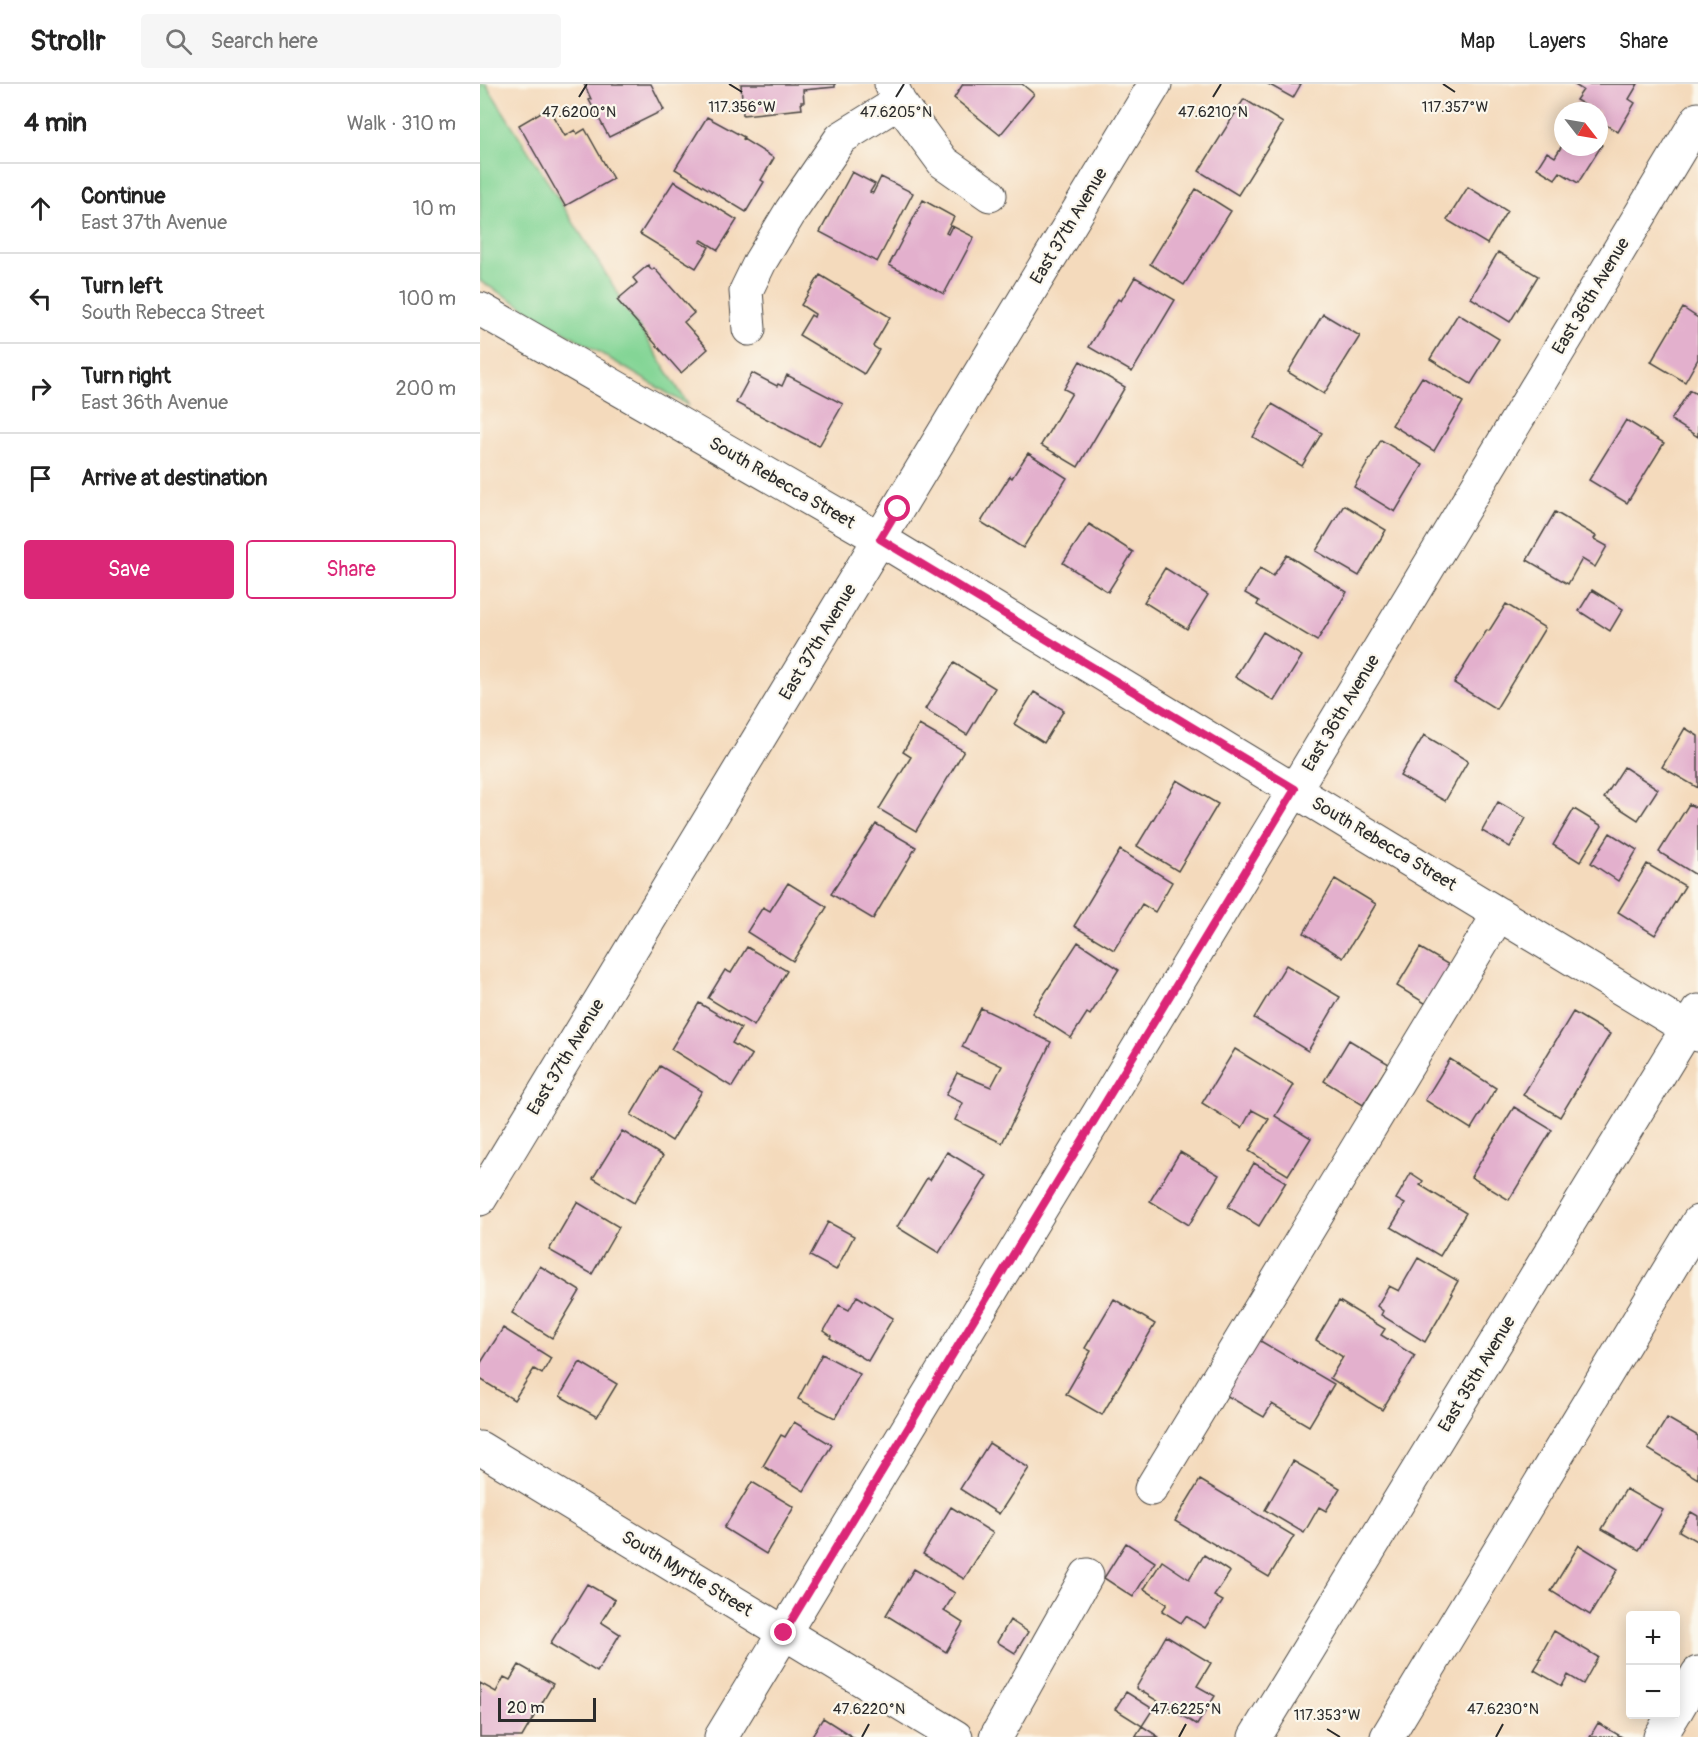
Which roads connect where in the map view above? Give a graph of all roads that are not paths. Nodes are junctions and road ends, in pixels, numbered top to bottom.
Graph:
1 (1155, 84) edge
2 (895, 93) edge
3 (1698, 119) edge
4 (990, 195) dead end
5 (480, 309) edge
6 (749, 329) dead end
7 (880, 539) junction
8 (1295, 789) junction
9 (1499, 914) junction
10 (1694, 1025) edge
11 (480, 1199) edge
12 (1698, 1222) edge
13 (480, 1448) edge
14 (1151, 1489) dead end
15 (1087, 1575) dead end
16 (784, 1633) junction
17 (1698, 1673) edge
18 (1680, 1704) edge
19 (1671, 1719) edge
20 (721, 1737) edge
21 (956, 1737) edge
22 (996, 1737) edge
23 (1255, 1737) edge
24 (1387, 1737) edge
25 (1660, 1737) edge

1 - 7 street, East 37th Avenue
2 - 4 street
2 - 6 street
3 - 8 street, East 36th Avenue
5 - 7 street, South Rebecca Street
7 - 8 street, South Rebecca Street
7 - 11 street, East 37th Avenue
8 - 9 street, South Rebecca Street
8 - 16 street, East 36th Avenue
9 - 10 street, South Rebecca Street
9 - 14 street
10 - 23 street, East 35th Avenue
12 - 24 street
13 - 16 street, South Myrtle Street
15 - 22 street
16 - 20 street, East 36th Avenue
16 - 21 street, South Myrtle Street
17 - 18 street
19 - 25 street

